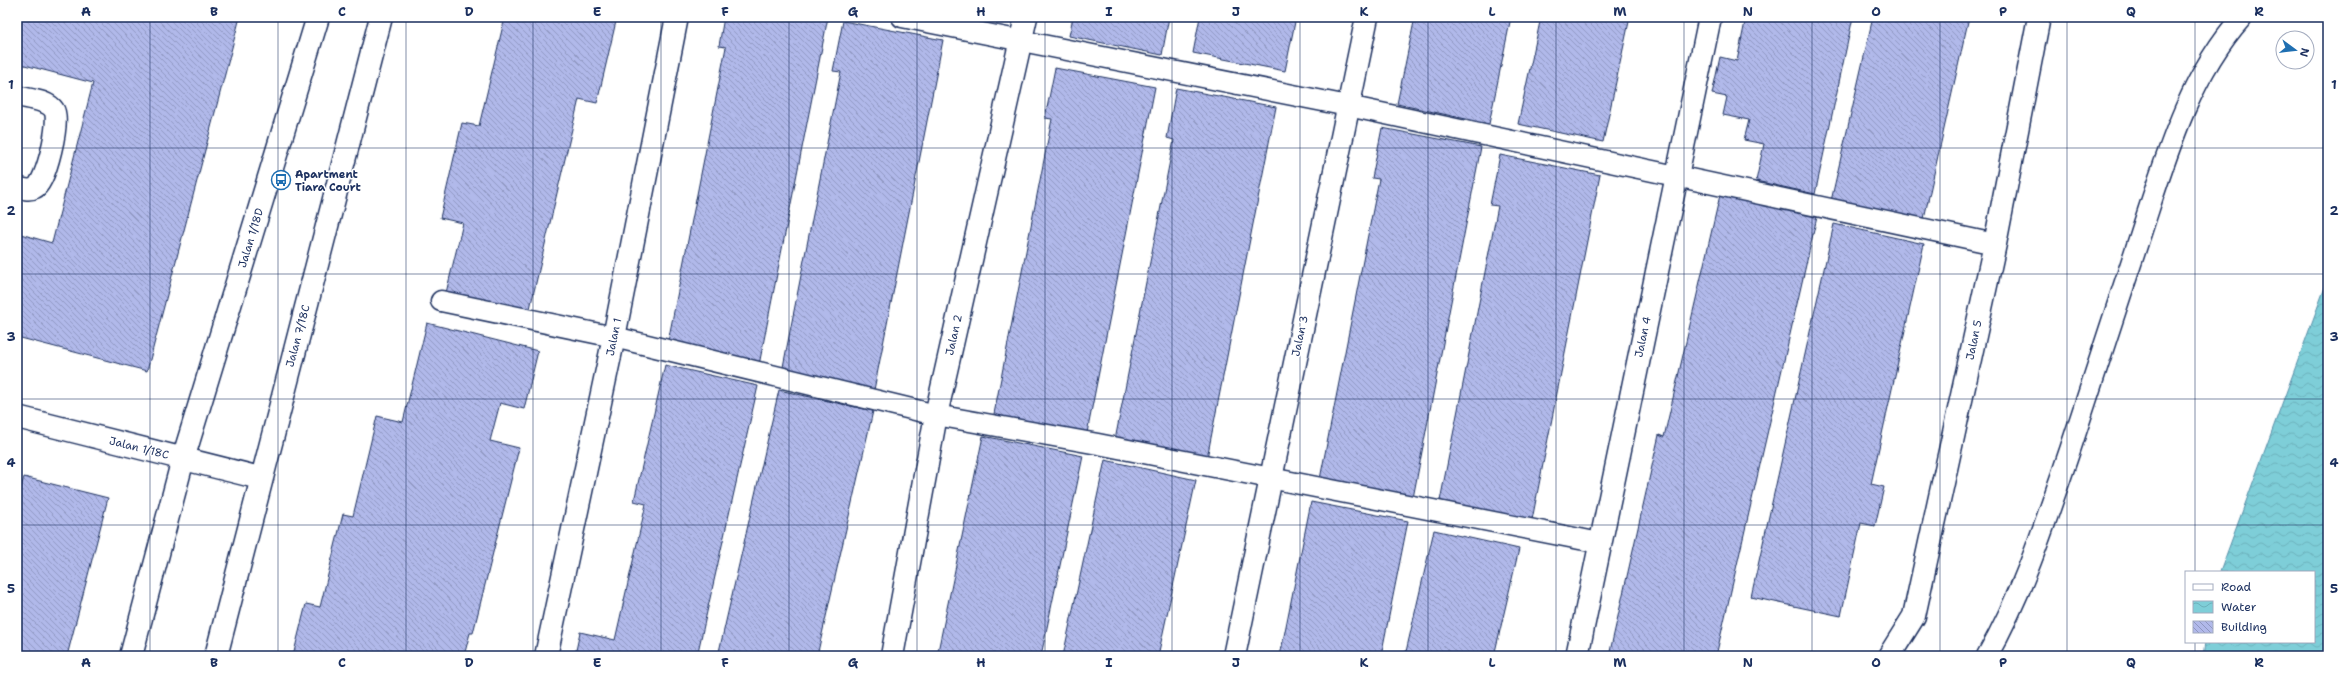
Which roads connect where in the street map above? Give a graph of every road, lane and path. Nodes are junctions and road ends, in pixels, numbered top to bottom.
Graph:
1 (318, 17) edge
2 (381, 17) edge
3 (677, 17) edge
4 (902, 17) edge
5 (1026, 17) edge
6 (1367, 17) edge
7 (1710, 17) edge
8 (2039, 17) edge
9 (2242, 17) edge
10 (1021, 42) junction
11 (17, 96) edge
12 (1348, 106) junction
13 (1677, 175) junction
14 (17, 187) edge
15 (1995, 244) junction
16 (441, 301) dead end
17 (614, 337) junction
18 (936, 415) junction
19 (17, 417) edge
20 (183, 459) junction
21 (260, 478) junction
22 (1271, 479) junction
23 (1600, 543) junction
24 (130, 656) edge
25 (216, 656) edge
26 (546, 656) edge
27 (892, 656) edge
28 (1234, 656) edge
29 (1577, 656) edge
30 (1889, 656) edge
31 (1988, 656) edge

1 - 20 street, Jalan 1/18D
2 - 21 street, Jalan 7/18C
3 - 17 street, Jalan 1
4 - 10 lane
5 - 10 street, Jalan 2
6 - 12 street, Jalan 3
7 - 13 street, Jalan 4
8 - 15 street, Jalan 5
9 - 31 lane
10 - 12 lane
10 - 18 street, Jalan 2
11 - 14 lane
12 - 13 lane
12 - 22 street, Jalan 3
13 - 15 lane
13 - 23 street, Jalan 4
15 - 30 street, Jalan 5
16 - 17 lane
17 - 18 lane
17 - 26 street, Jalan 1
18 - 22 lane
18 - 27 street, Jalan 2
19 - 20 street, Jalan 1/18C
20 - 21 street, Jalan 1/18C
20 - 24 street
21 - 25 street, Jalan 7/18C
22 - 23 lane
22 - 28 street, Jalan 3
23 - 29 street, Jalan 4

